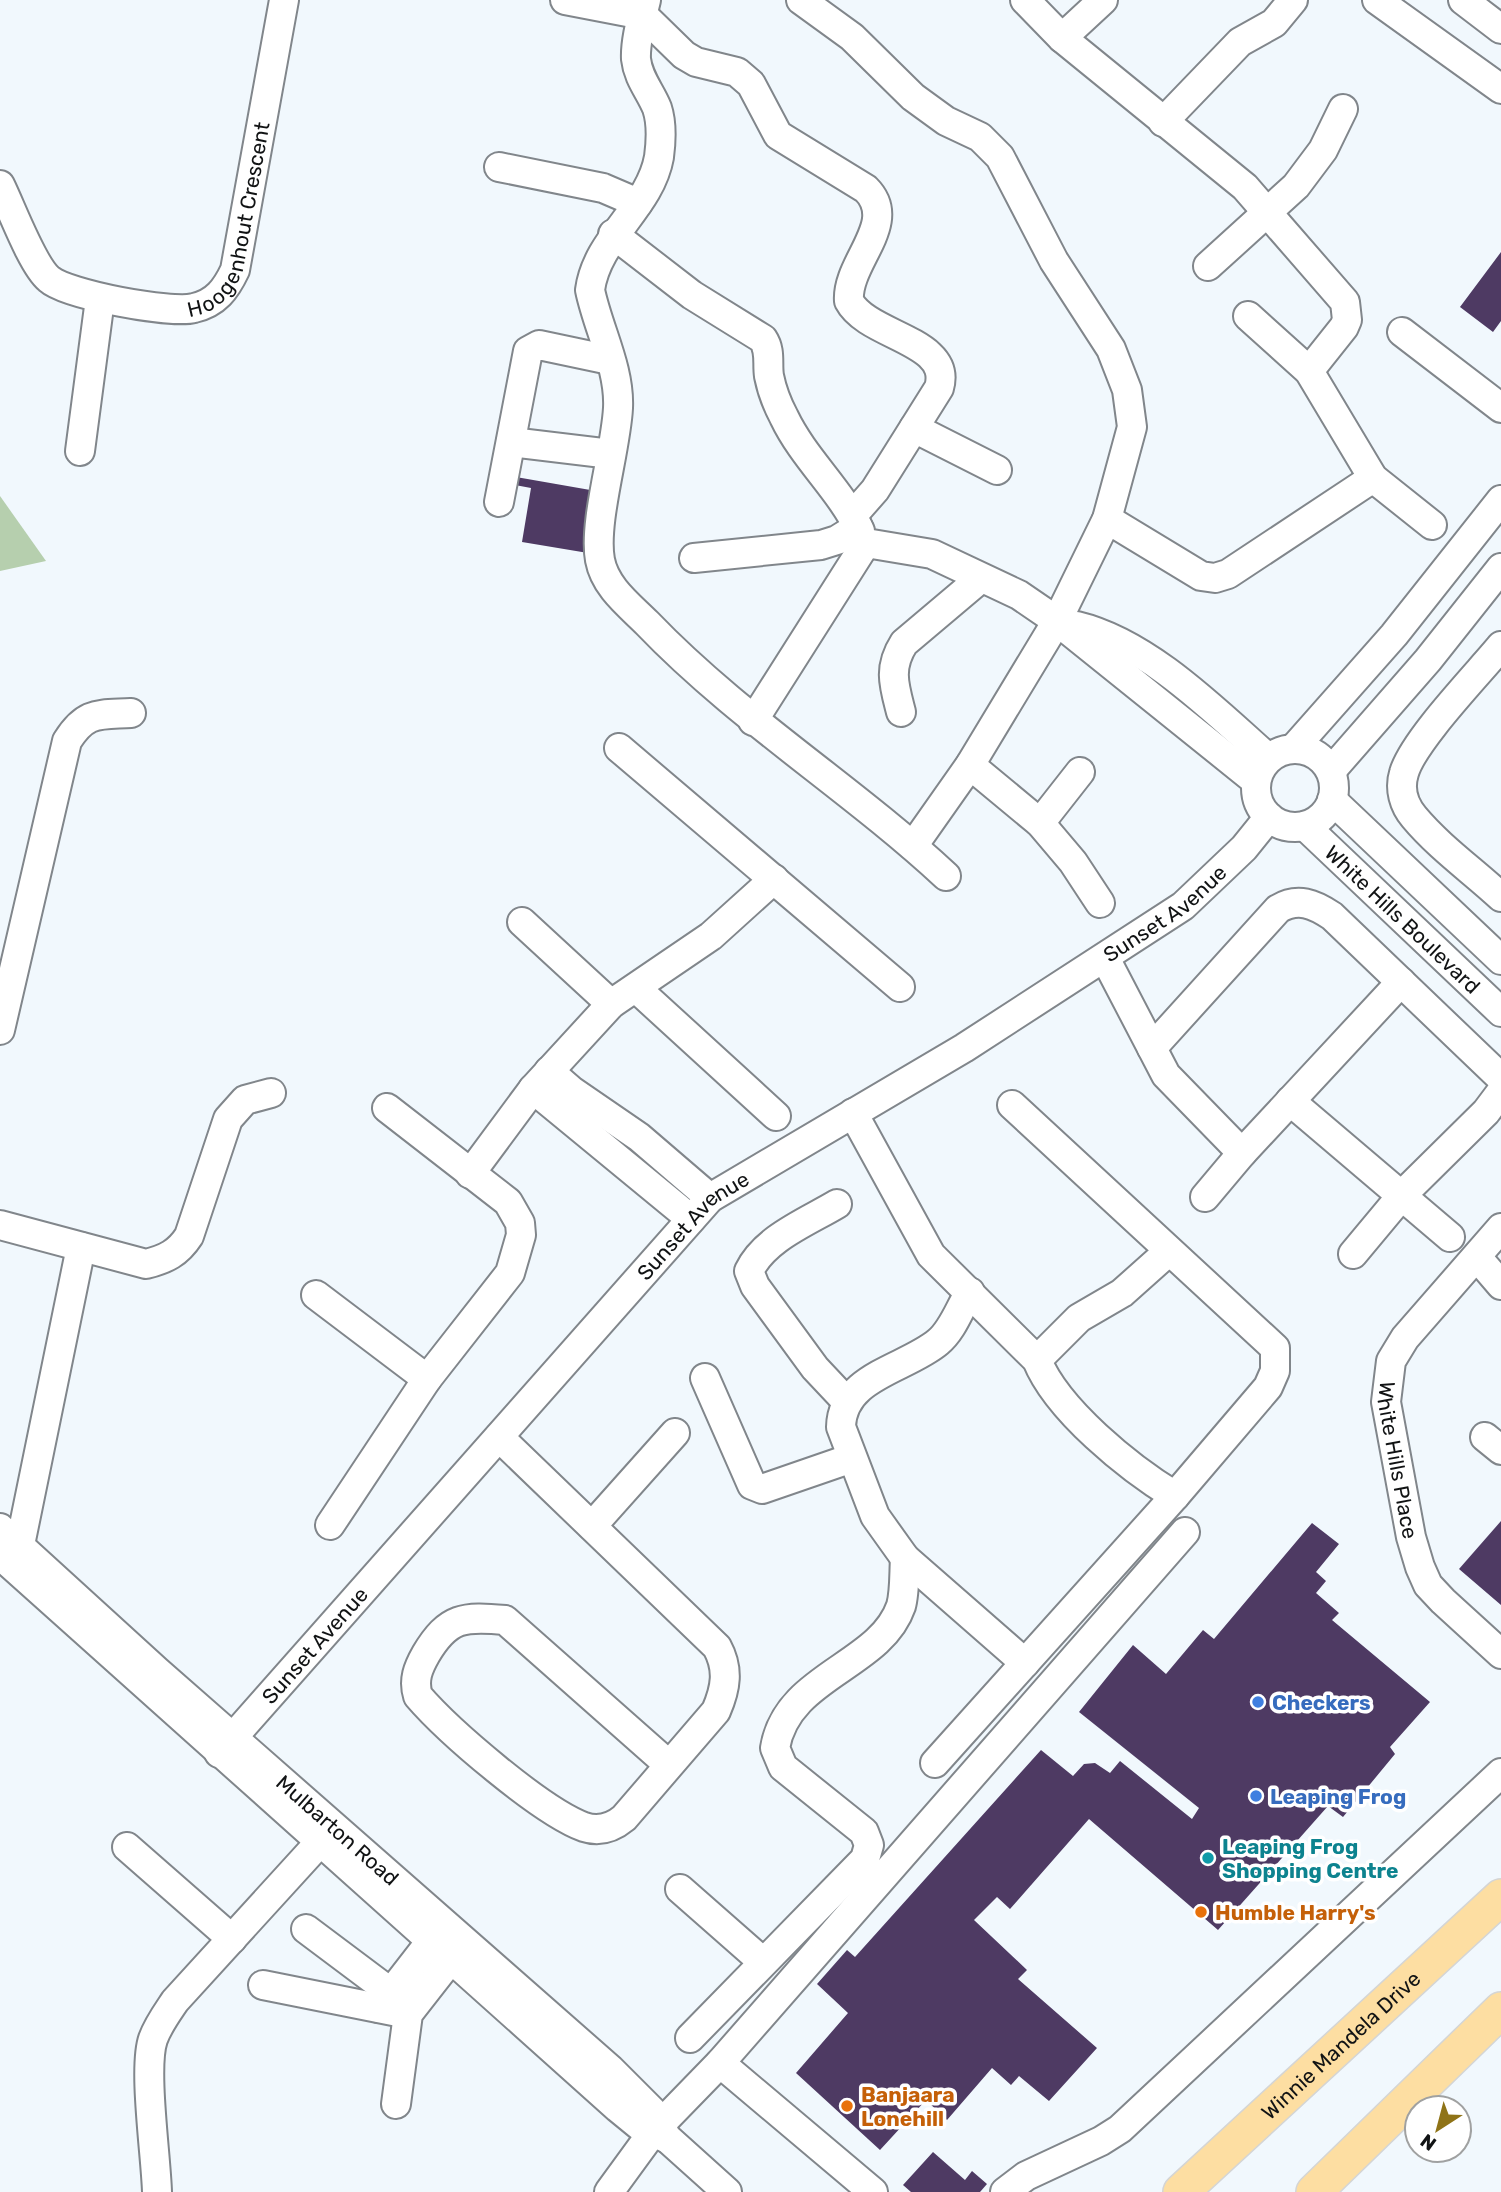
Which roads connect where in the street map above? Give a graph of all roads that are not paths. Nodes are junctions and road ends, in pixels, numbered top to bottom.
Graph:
1 (284, 0) edge
2 (565, 0) edge
3 (801, 0) edge
4 (1024, 0) edge
5 (1103, 0) edge
6 (1293, 0) edge
7 (1377, 0) edge
8 (1463, 0) edge
9 (645, 7) edge
10 (1501, 29) edge
11 (1062, 38) junction
12 (1501, 89) edge
13 (1343, 109) dead end
14 (1163, 122) junction
15 (499, 167) dead end
16 (0, 184) edge
17 (638, 203) junction
18 (1269, 211) junction
19 (613, 234) junction
20 (1208, 266) dead end
21 (100, 299) junction
22 (1248, 316) dead end
23 (1402, 331) dead end
24 (610, 360) junction
25 (1309, 371) junction
26 (1501, 408) edge
27 (914, 428) junction
28 (511, 442) junction
29 (80, 451) dead end
30 (611, 454) junction
31 (997, 470) dead end
32 (1373, 478) junction
33 (1501, 500) edge
34 (499, 502) dead end
35 (1108, 519) junction
36 (1433, 525) dead end
37 (859, 528) junction
38 (694, 558) dead end
39 (1501, 568) edge
40 (981, 578) junction
41 (1057, 621) junction
42 (1501, 646) edge
43 (901, 712) dead end
44 (131, 713) dead end
45 (754, 721) junction
46 (619, 748) dead end
47 (1273, 762) junction
48 (970, 765) junction
49 (1331, 771) junction
50 (1080, 772) dead end
51 (1332, 800) junction
52 (1269, 817) junction
53 (1040, 824) junction
54 (1305, 826) junction
55 (913, 846) junction
56 (946, 876) dead end
57 (774, 879) junction
58 (1501, 897) edge
59 (1100, 903) dead end
60 (522, 922) dead end
61 (1105, 958) junction
62 (1501, 960) edge
63 (1401, 982) junction
64 (900, 987) dead end
65 (636, 988) junction
66 (611, 1004) junction
67 (1501, 1012) edge
68 (0, 1030) edge
69 (1152, 1048) junction
70 (1501, 1079) edge
71 (541, 1080) junction
72 (1501, 1092) edge
73 (271, 1093) dead end
74 (1290, 1101) junction
75 (1012, 1105) dead end
76 (387, 1108) dead end
77 (853, 1113) junction
78 (776, 1116) dead end
79 (1242, 1153) junction
80 (470, 1174) junction
81 (1403, 1194) junction
82 (1205, 1197) dead end
83 (710, 1198) junction
84 (837, 1204) dead end
85 (691, 1219) junction
86 (0, 1225) edge
87 (1501, 1228) edge
88 (1450, 1237) dead end
89 (81, 1247) junction
90 (1168, 1252) junction
91 (1353, 1254) dead end
92 (1477, 1258) junction
93 (1501, 1285) edge
94 (970, 1292) junction
95 (316, 1295) dead end
96 (1037, 1360) junction
97 (705, 1378) dead end
98 (427, 1379) junction
99 (847, 1402) junction
100 (675, 1433) dead end
101 (499, 1437) junction
102 (852, 1458) junction
103 (1175, 1496) junction
104 (330, 1525) dead end
105 (592, 1526) junction
106 (1185, 1532) dead end
107 (7, 1547) edge
108 (905, 1558) junction
109 (942, 1589) junction
110 (901, 1606) junction
111 (1501, 1654) edge
112 (1025, 1663) junction
113 (226, 1745) junction
114 (935, 1763) dead end
115 (669, 1765) junction
116 (1501, 1773) edge
117 (320, 1842) junction
118 (127, 1847) dead end
119 (680, 1889) dead end
120 (1501, 1897) edge
121 (306, 1929) dead end
122 (232, 1939) junction
123 (441, 1950) junction
124 (763, 1962) junction
125 (263, 1985) dead end
126 (384, 2000) junction
127 (1501, 2010) edge
128 (408, 2014) junction
129 (690, 2038) dead end
130 (720, 2063) junction
131 (396, 2104) dead end
132 (660, 2132) junction
133 (160, 2192) edge
134 (609, 2192) edge
135 (727, 2192) edge
136 (873, 2192) edge
137 (1005, 2192) edge
138 (1181, 2192) edge
139 (1314, 2192) edge

1 - 21 street, Hoogenhout Crescent
2 - 9 street
3 - 35 street
4 - 11 street
5 - 11 street
6 - 14 street
7 - 12 street
8 - 10 street
9 - 17 street
9 - 27 street
11 - 14 street
13 - 18 street
14 - 18 street
15 - 17 street
16 - 21 street, Hoogenhout Crescent
17 - 19 street
18 - 20 street
18 - 25 street
19 - 24 street
19 - 37 street
21 - 29 street
22 - 25 street
23 - 26 street
24 - 28 street
24 - 30 street
25 - 32 street
27 - 31 street
27 - 37 street
28 - 30 street
28 - 34 street
30 - 45 street
32 - 35 street
32 - 36 street
33 - 47 street
35 - 41 street
37 - 38 street
37 - 40 street
37 - 45 street
39 - 49 street
40 - 41 street
40 - 43 street
41 - 47 street
41 - 48 street
42 - 58 street
44 - 68 street
45 - 55 street
46 - 57 street
47 - 49 street
47 - 52 street
48 - 53 street
48 - 55 street
49 - 51 street
50 - 53 street
51 - 54 street
51 - 62 street, White Hills Boulevard
52 - 54 street
52 - 61 street, Sunset Avenue
53 - 59 street
54 - 67 street, White Hills Boulevard
55 - 56 street
57 - 64 street
57 - 65 street
60 - 66 street
61 - 69 street
61 - 77 street, Sunset Avenue
63 - 69 street
63 - 70 street
63 - 74 street
65 - 66 street
65 - 78 street
66 - 71 street
69 - 79 street
71 - 80 street
71 - 83 street
71 - 85 street
72 - 81 street
73 - 89 street
74 - 79 street
74 - 81 street
75 - 90 street
76 - 80 street
77 - 83 street, Sunset Avenue
77 - 94 street
79 - 82 street
80 - 98 street
81 - 88 street
81 - 91 street
83 - 85 street, Sunset Avenue
84 - 99 street
85 - 101 street, Sunset Avenue
86 - 89 street
87 - 92 street, White Hills Place
89 - 107 street
90 - 96 street
90 - 103 street
92 - 93 street
92 - 111 street, White Hills Place
94 - 96 street
94 - 99 street
95 - 98 street
96 - 103 street
97 - 102 street
98 - 104 street
99 - 102 street
100 - 105 street
101 - 105 street
101 - 113 street, Sunset Avenue
102 - 108 street
103 - 112 street
105 - 115 street
106 - 130 street
107 - 113 street, Mulbarton Road
108 - 109 street
108 - 110 street
109 - 110 street
109 - 112 street
110 - 124 street
112 - 114 street
113 - 117 street, Mulbarton Road
113 - 132 street, Mulbarton Road
115 - 115 street
116 - 137 street
117 - 122 street
117 - 123 street, Mulbarton Road
118 - 122 street
119 - 124 street
120 - 138 main road, Winnie Mandela Drive
121 - 126 street
122 - 133 street
123 - 126 street
123 - 128 street
123 - 132 street, Mulbarton Road
124 - 129 street
125 - 126 street
126 - 128 street
127 - 139 main road
128 - 131 street
130 - 132 street
130 - 136 street
132 - 134 street
132 - 135 street, Mulbarton Road

